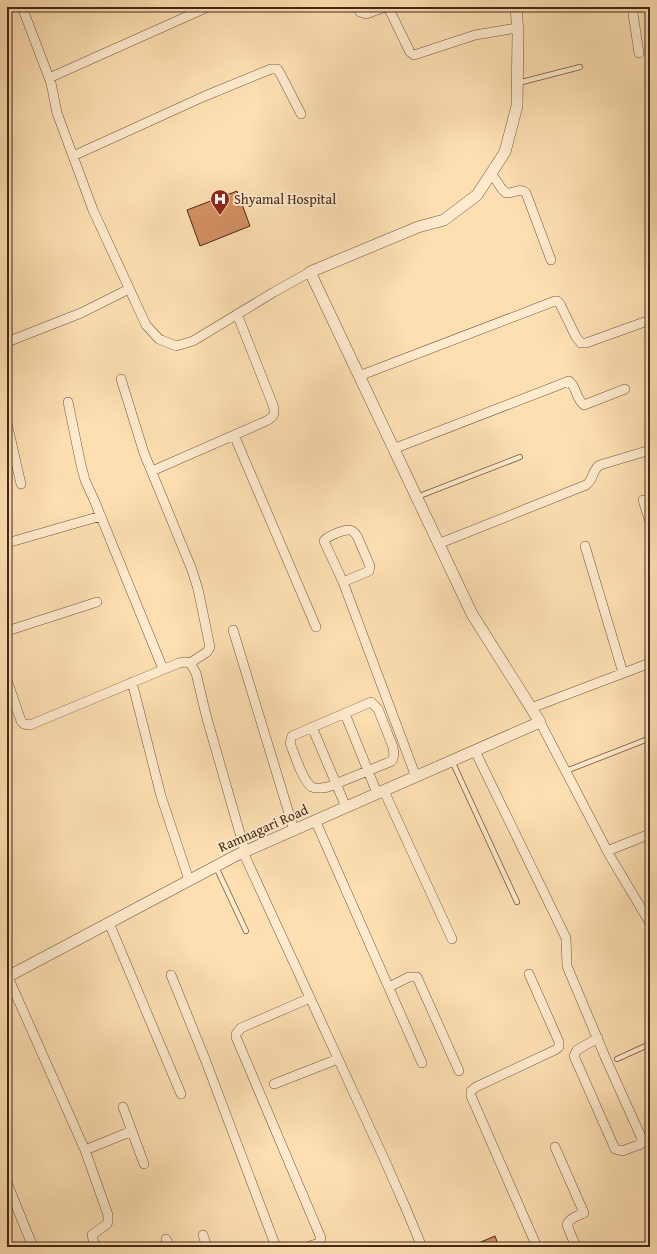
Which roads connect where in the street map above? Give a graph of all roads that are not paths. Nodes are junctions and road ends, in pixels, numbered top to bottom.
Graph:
1 (22, 7) edge
2 (208, 7) edge
3 (357, 7) edge
4 (516, 7) edge
5 (632, 7) edge
6 (387, 8) edge
7 (517, 28) junction
8 (639, 53) dead end
9 (580, 67) dead end
10 (49, 78) junction
11 (518, 83) junction
12 (301, 114) dead end
13 (73, 156) junction
14 (492, 173) junction
15 (551, 260) dead end
16 (310, 272) junction
17 (129, 289) junction
18 (237, 314) junction
19 (650, 320) edge
20 (7, 342) edge
21 (359, 376) junction
22 (121, 379) dead end
23 (625, 389) dead end
24 (68, 402) dead end
25 (7, 423) edge
26 (234, 435) junction
27 (393, 450) junction
28 (650, 450) edge
29 (520, 457) dead end
30 (152, 471) junction
31 (21, 484) dead end
32 (416, 497) junction
33 (643, 500) dead end
34 (101, 516) junction
35 (650, 522) edge
36 (7, 543) edge
37 (438, 544) junction
38 (585, 546) dead end
39 (343, 582) junction
40 (97, 602) dead end
41 (316, 627) dead end
42 (233, 630) dead end
43 (7, 631) edge
44 (190, 663) junction
45 (650, 663) edge
46 (163, 669) junction
47 (623, 673) junction
48 (7, 680) edge
49 (132, 682) junction
50 (531, 708) junction
51 (345, 714) junction
52 (540, 722) junction
53 (312, 727) junction
54 (648, 739) dead end
55 (475, 751) junction
56 (452, 761) junction
57 (367, 771) junction
58 (566, 771) junction
59 (416, 777) junction
60 (336, 784) junction
61 (380, 792) junction
62 (346, 807) junction
63 (316, 820) junction
64 (294, 830) junction
65 (650, 834) edge
66 (607, 851) junction
67 (244, 852) junction
68 (216, 866) junction
69 (189, 880) junction
70 (517, 902) dead end
71 (109, 923) junction
72 (650, 923) edge
73 (246, 931) dead end
74 (452, 939) dead end
75 (529, 974) dead end
76 (171, 975) dead end
77 (7, 977) edge
78 (389, 987) junction
79 (310, 998) junction
80 (598, 1038) junction
81 (650, 1044) edge
82 (338, 1059) junction
83 (617, 1059) dead end
84 (422, 1064) dead end
85 (459, 1071) dead end
86 (274, 1084) dead end
87 (181, 1094) dead end
88 (123, 1107) dead end
89 (132, 1131) junction
90 (555, 1147) dead end
91 (84, 1150) junction
92 (144, 1164) dead end
93 (7, 1183) edge
94 (203, 1235) dead end
95 (34, 1247) edge
96 (95, 1247) edge
97 (208, 1247) edge
98 (276, 1247) edge
99 (307, 1247) edge
100 (422, 1247) edge
101 (537, 1247) edge
102 (576, 1247) edge

1 - 10 street
2 - 10 street
3 - 6 street
4 - 7 street
5 - 8 street
6 - 7 street
7 - 11 street
9 - 11 lane
10 - 13 street
11 - 14 street
12 - 13 street
13 - 17 street
14 - 15 street
14 - 16 street
16 - 18 street
16 - 21 street
17 - 18 street
17 - 20 street
18 - 26 street
19 - 21 street
21 - 27 street
22 - 30 street
23 - 27 street
24 - 34 street
25 - 31 street
26 - 30 street
26 - 41 street
27 - 32 street
28 - 37 street
29 - 32 lane
30 - 44 street
32 - 37 street
33 - 35 street
34 - 36 street
34 - 46 street
37 - 50 street
38 - 47 street
39 - 39 street
39 - 59 street
40 - 43 street
42 - 64 street
44 - 46 street
44 - 67 street
45 - 47 street
46 - 49 street
47 - 50 street
48 - 49 street
49 - 69 street
50 - 52 street
51 - 53 street
51 - 57 street
51 - 57 street
52 - 55 street, Ramnagari Road
52 - 58 street
53 - 60 street
53 - 60 street
54 - 58 lane
55 - 56 street, Ramnagari Road
55 - 80 street
56 - 59 street, Ramnagari Road
56 - 70 lane
57 - 60 street
57 - 61 street
58 - 66 street
59 - 61 street, Ramnagari Road
60 - 62 street
61 - 62 street, Ramnagari Road
61 - 74 street
62 - 63 street, Ramnagari Road
63 - 64 street, Ramnagari Road
63 - 78 street
64 - 67 street, Ramnagari Road
65 - 66 street
66 - 72 street
67 - 68 street, Ramnagari Road
67 - 79 street
68 - 69 street, Ramnagari Road
68 - 73 lane
69 - 71 street, Ramnagari Road
71 - 77 street, Ramnagari Road
71 - 87 street
75 - 101 street
76 - 98 street
77 - 91 street
78 - 84 street
78 - 85 street
79 - 82 street
79 - 99 street
80 - 80 street
81 - 83 lane
82 - 86 street
82 - 100 street
88 - 89 street
89 - 91 street
89 - 92 street
90 - 102 street
91 - 96 street
93 - 95 street
94 - 97 street

